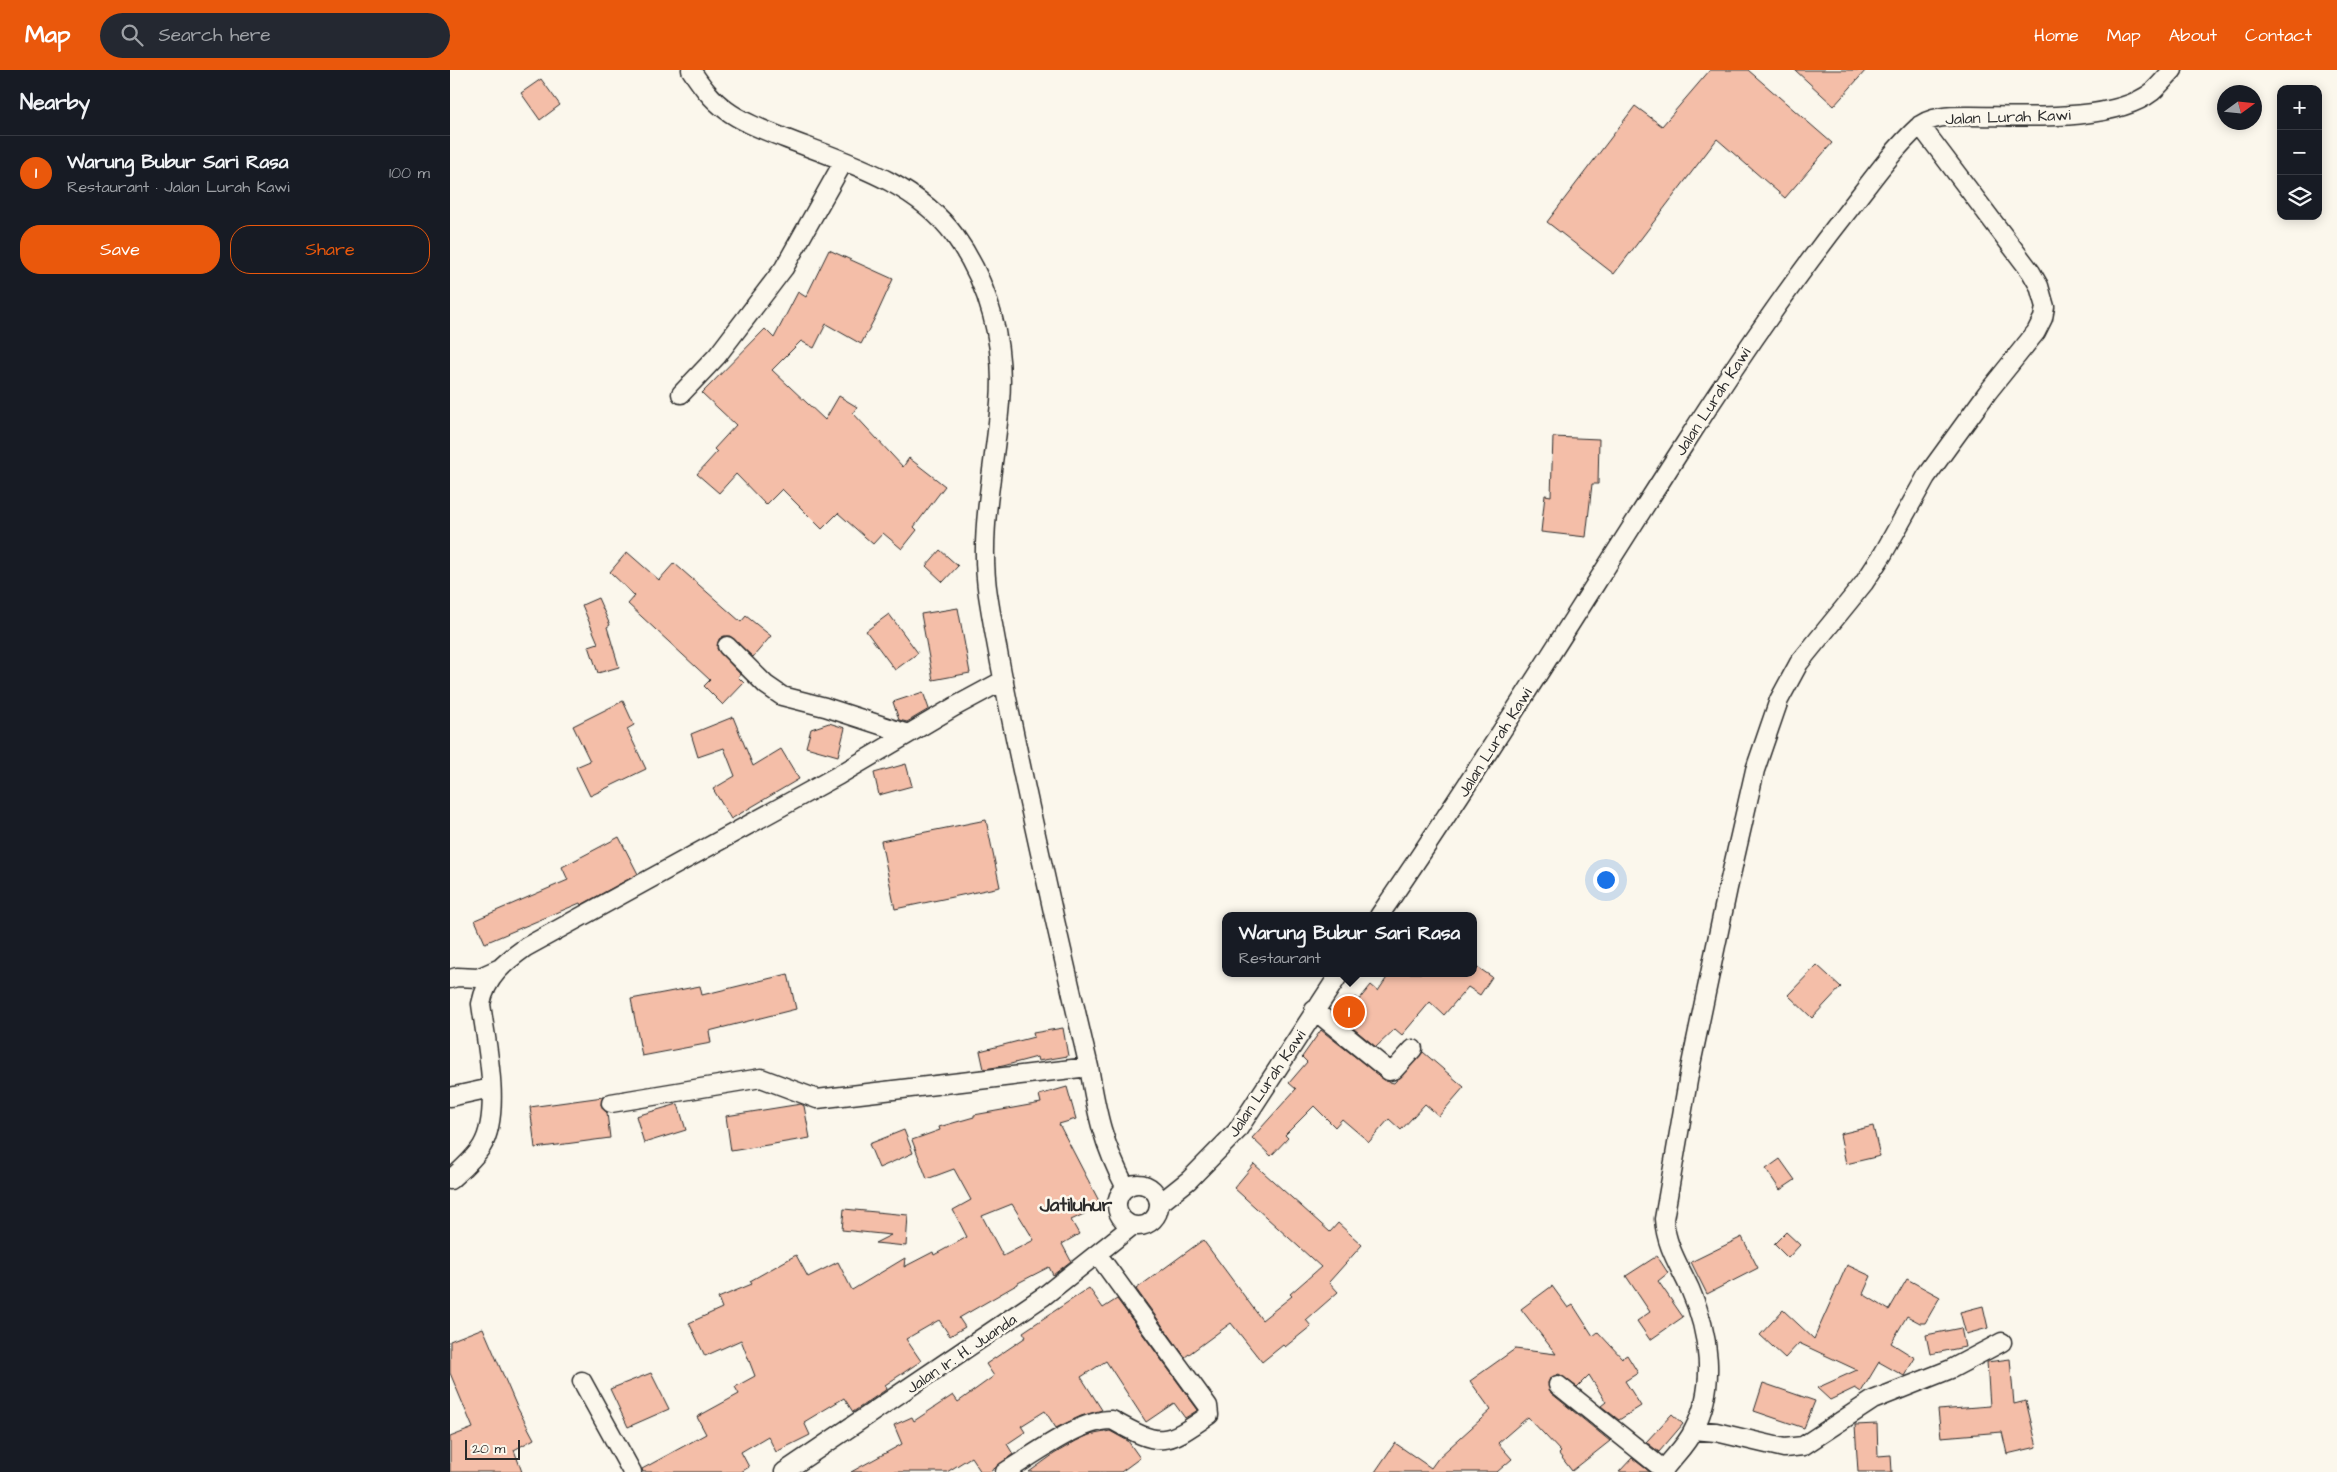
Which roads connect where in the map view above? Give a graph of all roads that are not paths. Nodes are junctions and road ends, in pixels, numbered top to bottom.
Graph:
1 (691, 70) edge
2 (2173, 70) edge
3 (1920, 125) junction
4 (844, 161) junction
5 (681, 394) dead end
6 (727, 646) dead end
7 (1004, 680) junction
8 (908, 734) junction
9 (1382, 912) edge
10 (500, 968) junction
11 (1337, 977) edge
12 (450, 979) edge
13 (1314, 1010) junction
14 (1413, 1049) dead end
15 (1089, 1067) junction
16 (491, 1088) junction
17 (450, 1097) edge
18 (611, 1103) dead end
19 (450, 1180) edge
20 (1126, 1188) junction
21 (1159, 1204) junction
22 (1132, 1226) junction
23 (1098, 1254) junction
24 (2002, 1342) dead end
25 (582, 1381) dead end
26 (1558, 1385) dead end
27 (1694, 1430) junction
28 (789, 1471) edge
29 (1663, 1471) edge
30 (632, 1472) edge
31 (1004, 1472) edge

1 - 4 street
2 - 3 street, Jalan Lurah Kawi
3 - 9 street, Jalan Lurah Kawi
3 - 27 street
4 - 5 street
4 - 7 street
6 - 8 street
7 - 8 street
7 - 15 street
8 - 10 street
10 - 12 street
10 - 16 street
11 - 13 street, Jalan Lurah Kawi
13 - 14 street
13 - 21 street, Jalan Lurah Kawi
15 - 18 street
15 - 20 street
16 - 17 street
16 - 19 street
20 - 21 street
20 - 22 street
21 - 22 street
22 - 23 street, Jalan Ir. H. Juanda
23 - 28 street, Jalan Ir. H. Juanda
23 - 31 street
24 - 27 street
25 - 30 street
26 - 29 street
27 - 29 street

